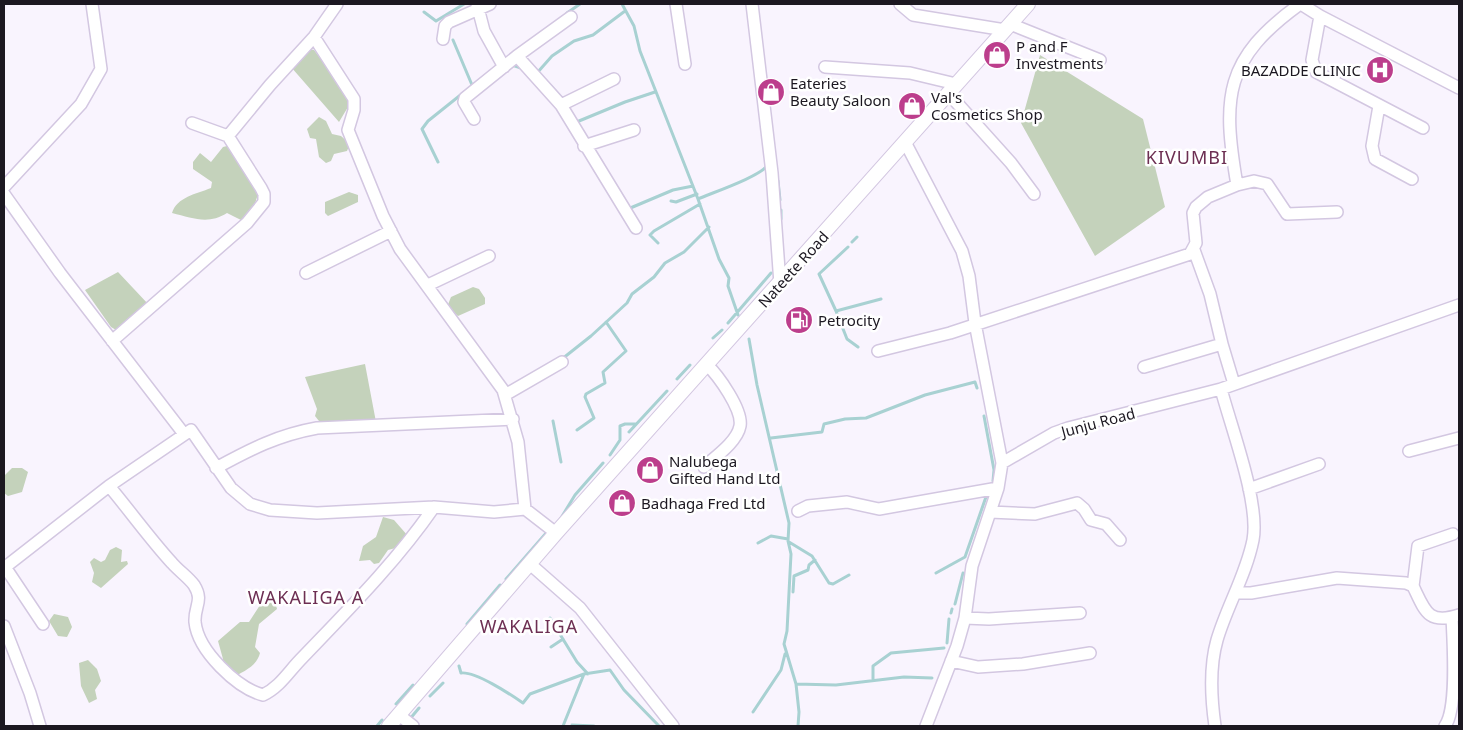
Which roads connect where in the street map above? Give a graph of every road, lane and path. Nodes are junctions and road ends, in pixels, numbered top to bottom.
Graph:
1 (92, 4) edge
2 (337, 4) edge
3 (490, 4) edge
4 (676, 4) edge
5 (752, 4) edge
6 (900, 4) edge
7 (1028, 4) edge
8 (1300, 4) edge
9 (477, 6) edge
10 (1320, 16) junction
11 (571, 17) dead end
12 (1007, 27) junction
13 (314, 37) junction
14 (443, 39) dead end
15 (517, 56) junction
16 (1100, 60) dead end
17 (685, 64) dead end
18 (504, 67) junction
19 (825, 67) dead end
20 (614, 79) dead end
21 (1459, 88) edge
22 (952, 89) junction
23 (561, 105) junction
24 (1379, 106) junction
25 (474, 119) dead end
26 (192, 123) dead end
27 (1423, 128) dead end
28 (634, 130) dead end
29 (228, 136) junction
30 (905, 142) junction
31 (584, 146) junction
32 (1412, 179) dead end
33 (1237, 185) junction
34 (4, 187) edge
35 (4, 194) edge
36 (1034, 194) dead end
37 (1337, 212) dead end
38 (636, 228) dead end
39 (391, 231) junction
40 (1194, 250) junction
41 (489, 256) dead end
42 (306, 272) dead end
43 (780, 284) junction
44 (428, 285) junction
45 (1459, 305) edge
46 (974, 323) junction
47 (112, 341) junction
48 (1222, 344) junction
49 (878, 351) dead end
50 (562, 362) dead end
51 (707, 365) junction
52 (1144, 367) dead end
53 (1234, 384) junction
54 (1221, 389) junction
55 (505, 395) junction
56 (513, 420) junction
57 (184, 434) junction
58 (1459, 438) edge
59 (1409, 451) dead end
60 (1002, 463) junction
61 (1319, 464) dead end
62 (216, 468) junction
63 (704, 468) dead end
64 (109, 486) junction
65 (998, 488) junction
66 (1249, 489) junction
67 (434, 507) junction
68 (525, 509) junction
69 (798, 511) dead end
70 (990, 512) junction
71 (556, 533) junction
72 (1453, 534) dead end
73 (1120, 540) dead end
74 (530, 564) junction
75 (4, 567) edge
76 (1413, 586) junction
77 (1236, 593) junction
78 (1080, 613) dead end
79 (1456, 616) edge
80 (965, 618) junction
81 (43, 624) dead end
82 (4, 626) edge
83 (1090, 653) dead end
84 (951, 661) junction
85 (399, 715) junction
86 (40, 726) edge
87 (389, 726) edge
88 (413, 726) edge
89 (673, 726) edge
90 (926, 726) edge
91 (1215, 726) edge
92 (1445, 726) edge

1 - 34 street
2 - 13 street
3 - 9 street
4 - 17 street
5 - 43 street
6 - 12 street
7 - 12 main road, Nateete Road
8 - 10 street
8 - 33 street
9 - 14 street
9 - 18 street
10 - 21 street
10 - 24 street
11 - 15 street
12 - 16 street
12 - 22 main road, Nateete Road
13 - 29 street
13 - 39 street
15 - 18 street
15 - 23 street
18 - 25 street
19 - 22 street
20 - 23 street
22 - 30 main road, Nateete Road
22 - 36 street
23 - 31 street
24 - 27 street
24 - 32 street
26 - 29 street
28 - 31 street
29 - 47 street
30 - 43 main road, Nateete Road
30 - 46 street
31 - 38 street
33 - 37 street
33 - 40 street
35 - 47 street
39 - 42 street
39 - 44 street
40 - 46 street
40 - 48 street
41 - 44 street
43 - 51 main road, Nateete Road
44 - 55 street
45 - 53 street, Junju Road
46 - 49 street
46 - 60 street
47 - 57 street
48 - 52 street
48 - 53 street
50 - 55 street
51 - 63 street
51 - 71 main road, Nateete Road
53 - 54 street, Junju Road
54 - 60 street, Junju Road
54 - 66 street
55 - 56 street
56 - 62 street
56 - 68 street
57 - 62 street
57 - 64 street
58 - 59 street
60 - 65 street
61 - 66 street
62 - 67 street
64 - 67 street
64 - 75 street
65 - 69 street
65 - 70 street
66 - 77 street
67 - 68 street
68 - 71 street
70 - 73 street
70 - 80 street
71 - 74 main road, Nateete Road
72 - 76 street
74 - 85 main road, Nateete Road
74 - 89 street
75 - 81 street
76 - 77 street
76 - 79 street
77 - 91 street
78 - 80 street
79 - 92 street
80 - 84 street
82 - 86 street
83 - 84 street
84 - 90 street
85 - 87 main road, Nateete Road
85 - 88 street

